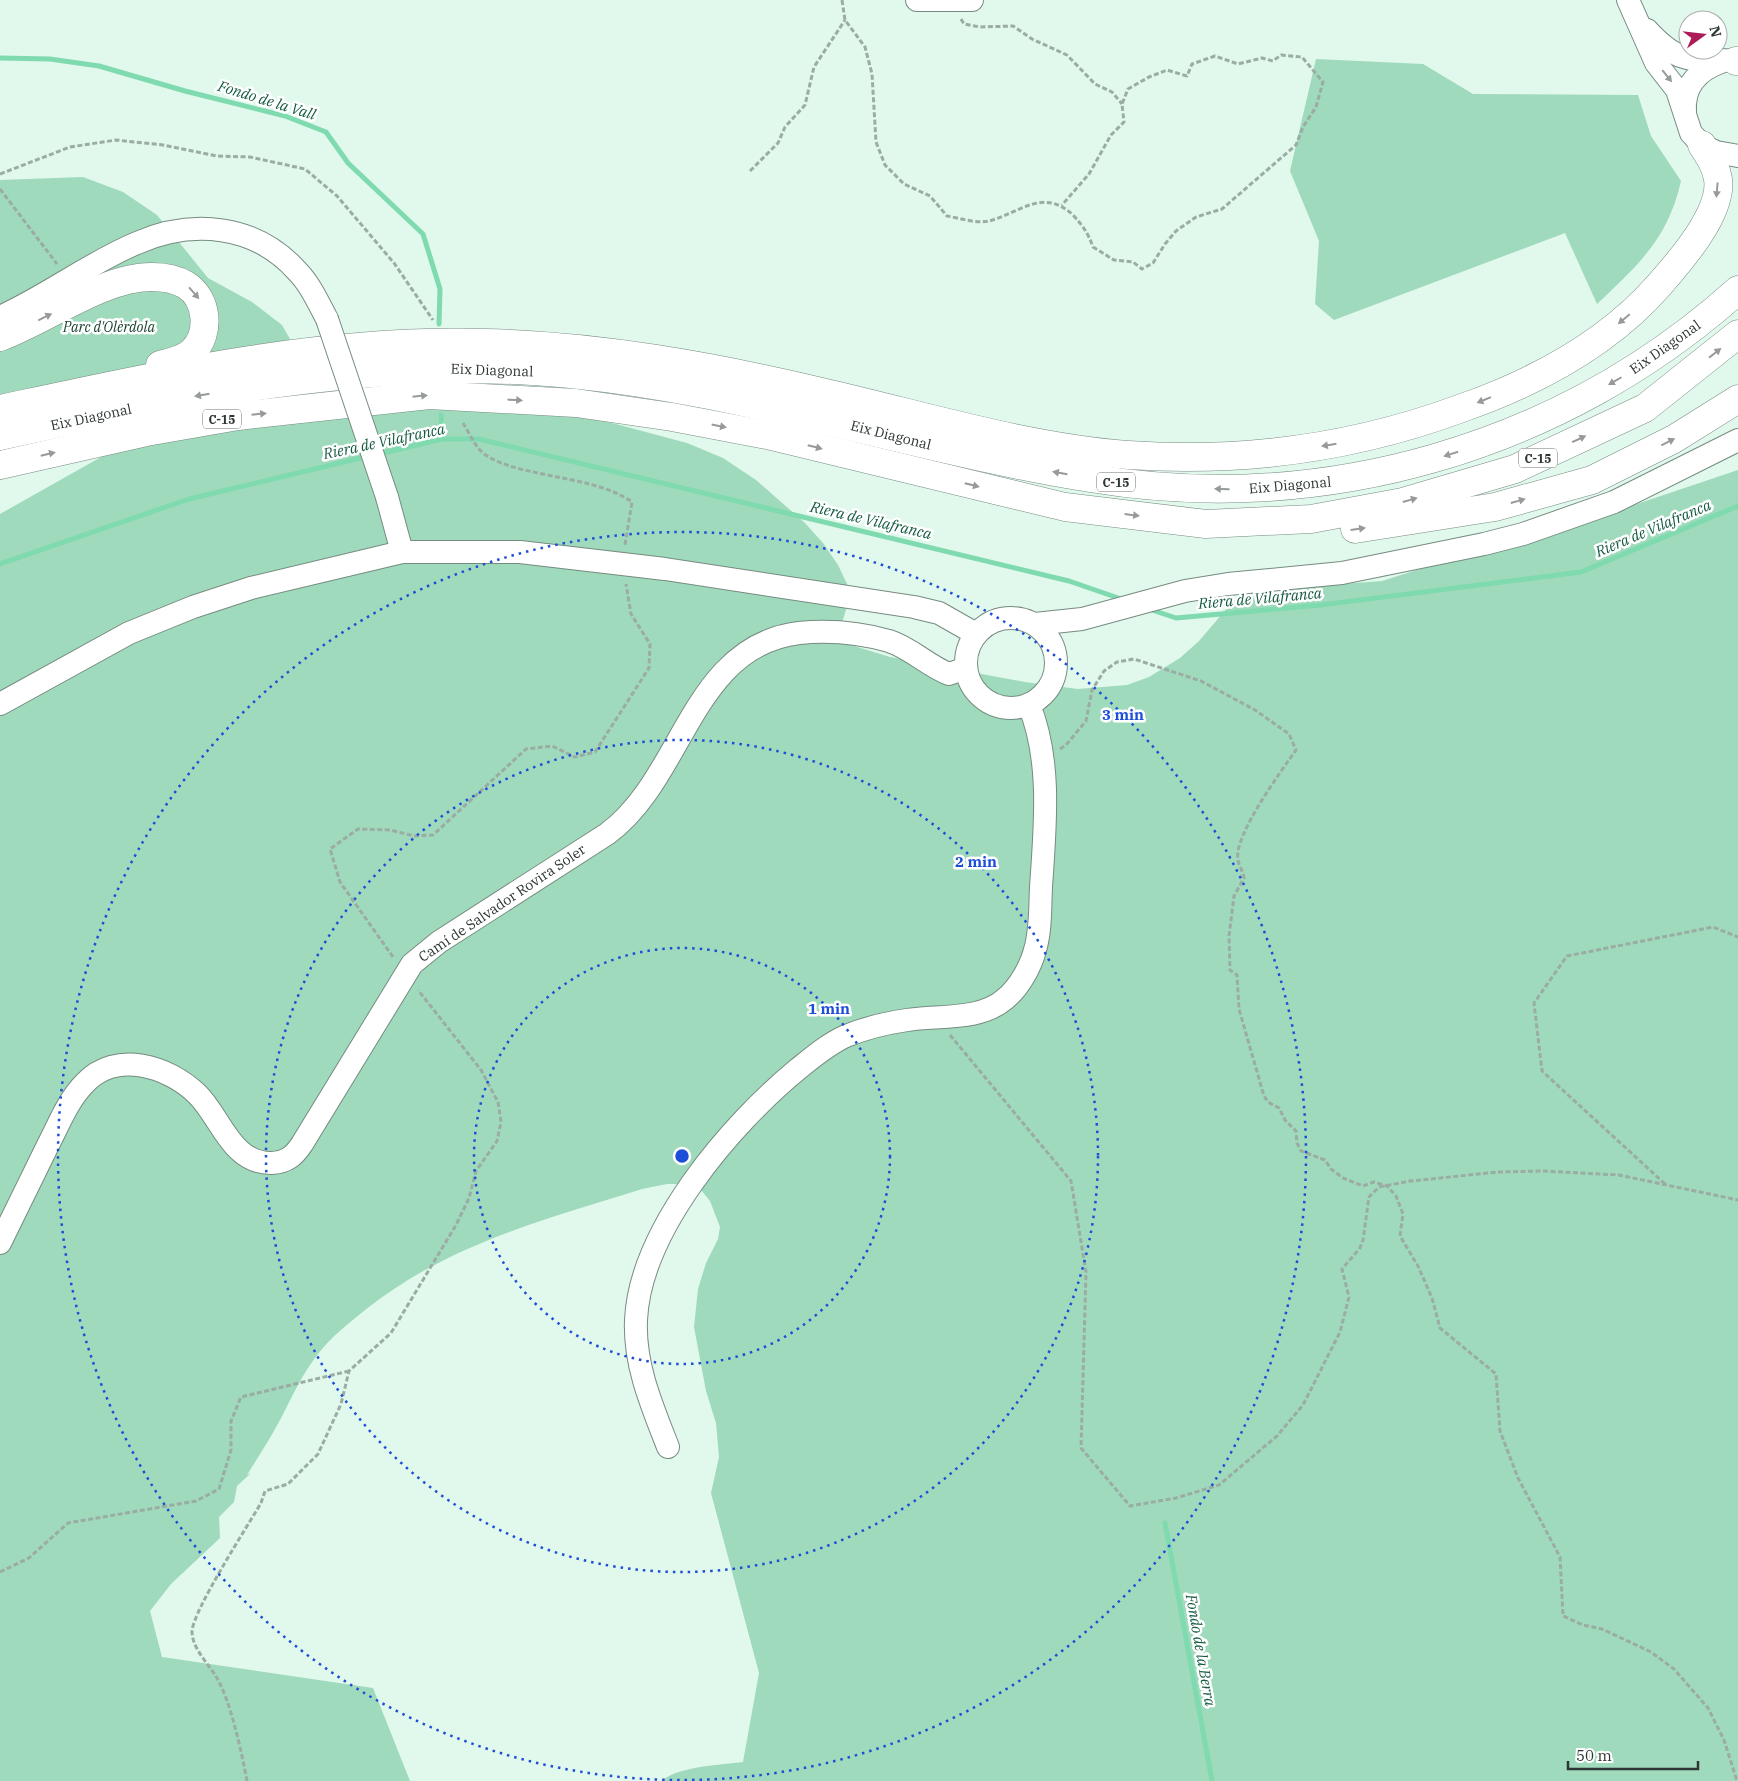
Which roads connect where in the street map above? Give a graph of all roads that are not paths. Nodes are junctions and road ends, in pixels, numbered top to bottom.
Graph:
1 (917, 0) edge
2 (950, 0) edge
3 (972, 0) edge
4 (1632, 9) edge
5 (1734, 61) edge
6 (1685, 118) junction
7 (1702, 145) junction
8 (1736, 155) edge
9 (1738, 290) edge
10 (0, 318) edge
11 (1738, 334) edge
12 (0, 337) edge
13 (76, 392) junction
14 (1738, 399) edge
15 (0, 409) edge
16 (0, 436) edge
17 (1738, 440) edge
18 (0, 465) edge
19 (1206, 524) junction
20 (402, 552) junction
21 (1082, 619) junction
22 (1035, 624) junction
23 (976, 634) junction
24 (1056, 657) junction
25 (966, 668) junction
26 (0, 704) edge
27 (1029, 704) junction
28 (0, 1244) edge
29 (668, 1447) dead end

1 - 2 street
2 - 3 street
4 - 5 street
4 -> 6 street
5 - 6 street
6 - 7 street
7 - 8 street
7 -> 13 highway
9 -> 16 highway, Eix Diagonal / C-15
10 - 20 street, bridge
19 -> 11 highway, Eix Diagonal / C-15
12 -> 13 highway
13 - 15 highway
19 -> 14 highway
17 - 21 street
18 -> 19 highway, Eix Diagonal / C-15
20 - 23 street
20 - 26 street
21 - 22 street
21 - 24 street
22 - 23 street
22 - 24 street
23 - 25 street
24 - 27 street
25 - 27 street
25 - 28 street, Camí de Salvador Rovira Soler
27 - 29 street

